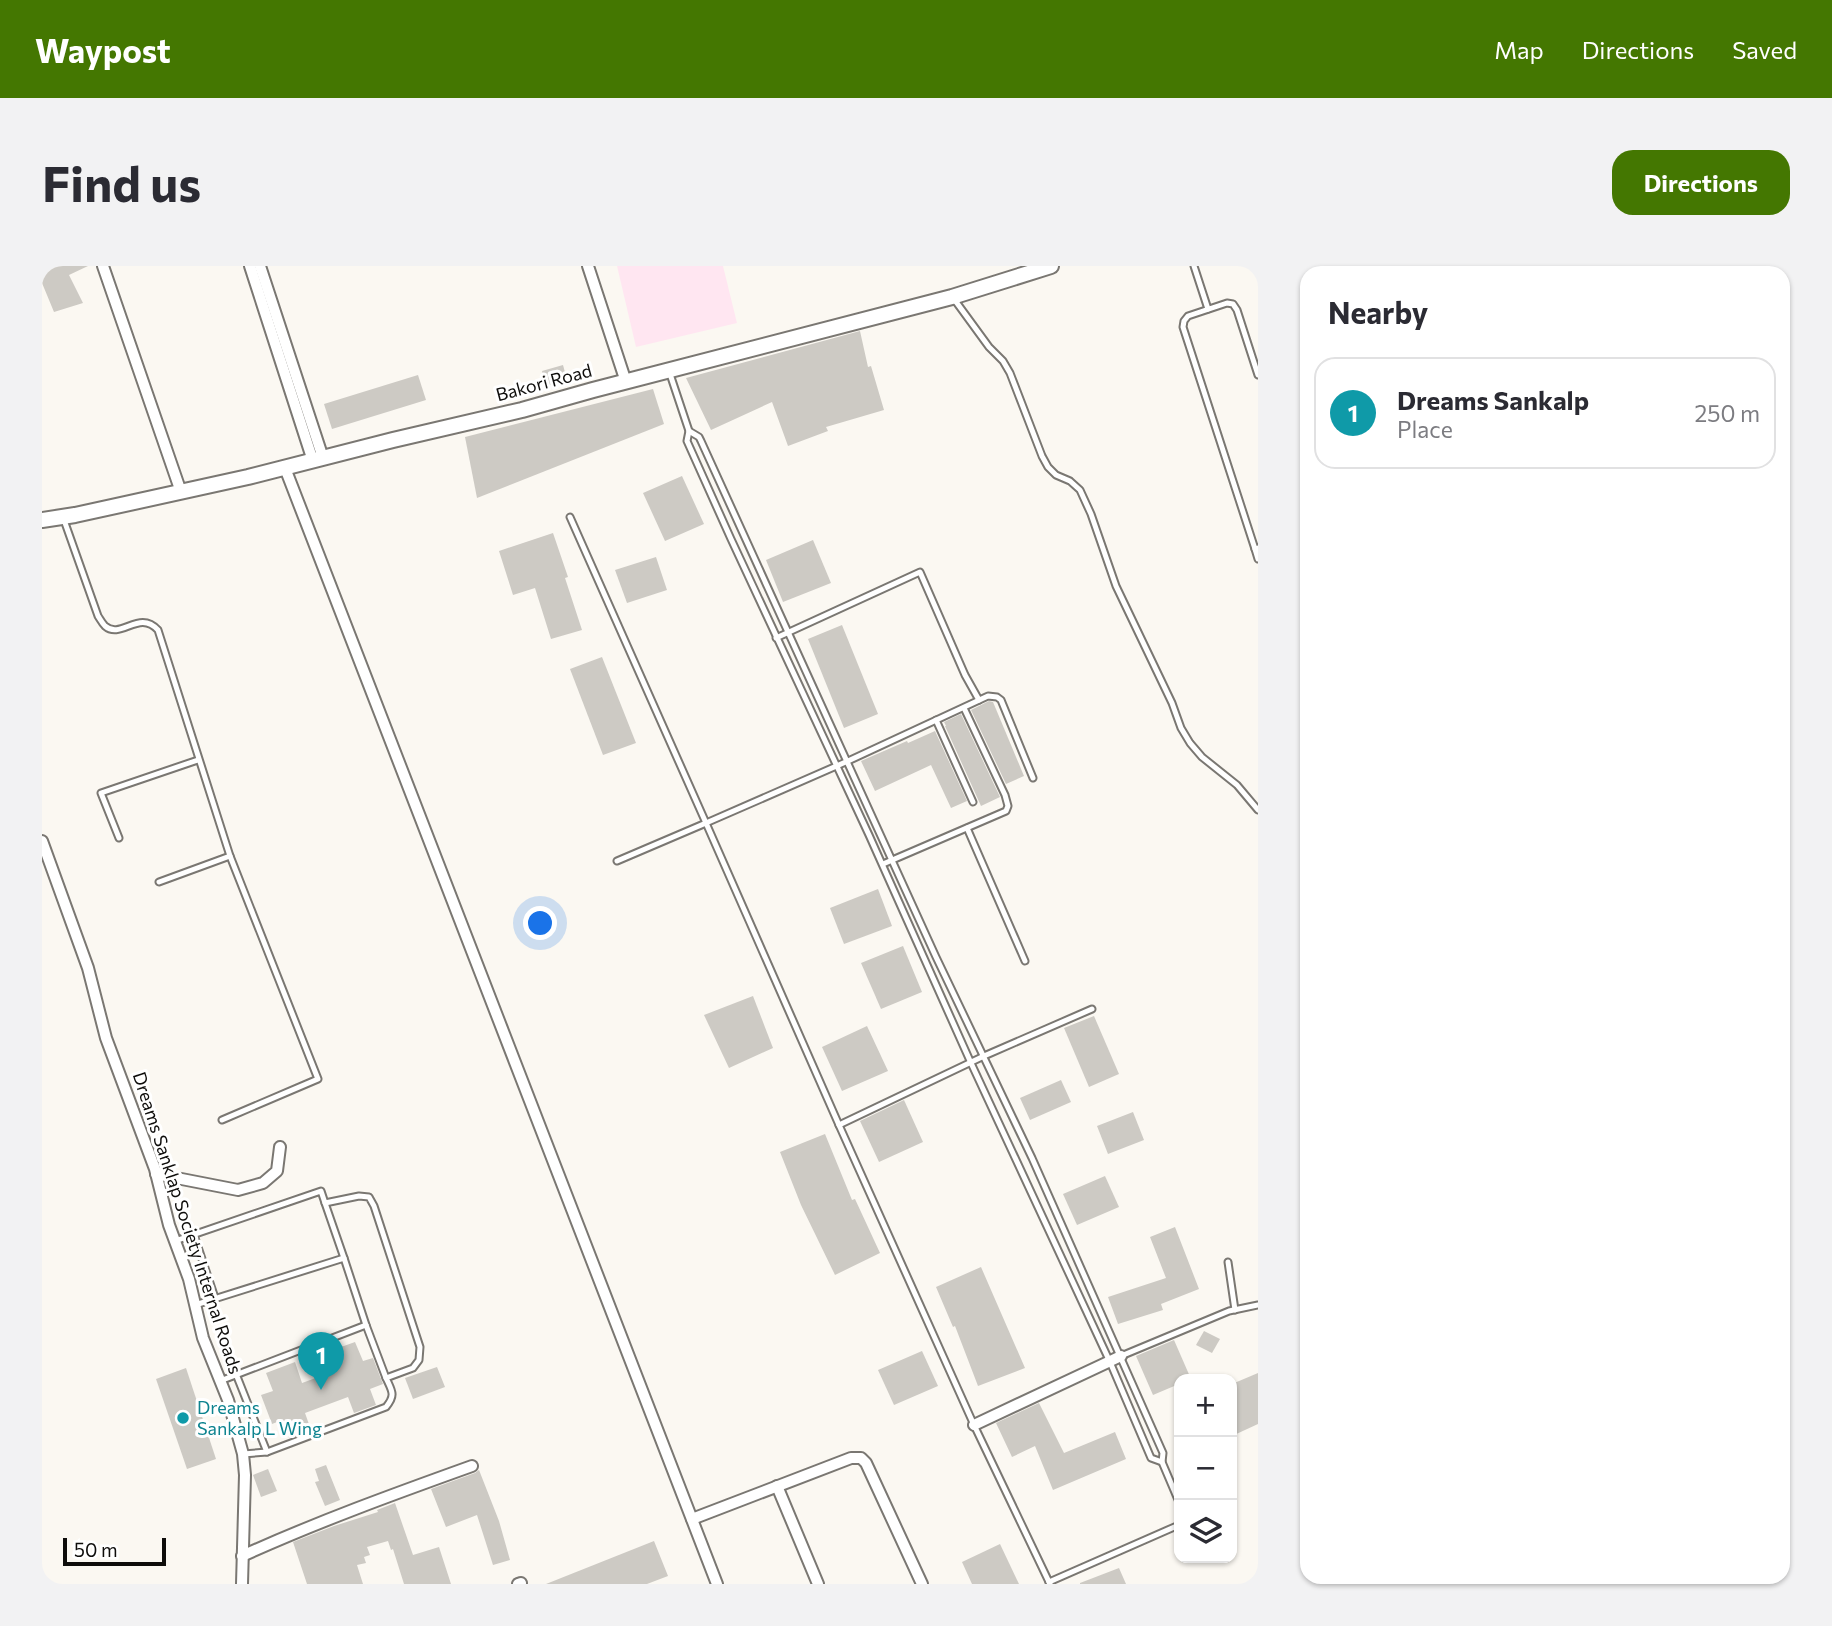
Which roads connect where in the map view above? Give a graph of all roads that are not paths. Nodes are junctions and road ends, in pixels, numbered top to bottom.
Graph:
1 (103, 266) edge
2 (250, 266) edge
3 (260, 266) edge
4 (588, 266) edge
5 (1051, 266) edge
6 (1194, 266) edge
7 (952, 297) junction
8 (1208, 309) junction
9 (669, 371) junction
10 (1258, 376) edge
11 (626, 382) junction
12 (690, 431) junction
13 (318, 459) junction
14 (285, 468) junction
15 (181, 492) junction
16 (63, 517) junction
17 (570, 517) dead end
18 (42, 520) edge
19 (1256, 549) edge
20 (1258, 559) edge
21 (789, 632) junction
22 (776, 638) junction
23 (979, 700) junction
24 (964, 708) junction
25 (936, 720) junction
26 (198, 760) junction
27 (848, 761) junction
28 (836, 766) junction
29 (1033, 778) dead end
30 (973, 802) dead end
31 (1258, 810) edge
32 (706, 823) junction
33 (967, 828) junction
34 (120, 838) dead end
35 (42, 841) edge
36 (230, 856) junction
37 (894, 860) junction
38 (617, 861) dead end
39 (883, 864) junction
40 (159, 882) dead end
41 (1025, 961) dead end
42 (1092, 1009) dead end
43 (984, 1056) junction
44 (971, 1063) junction
45 (222, 1120) dead end
46 (839, 1125) junction
47 (279, 1147) dead end
48 (156, 1174) junction
49 (325, 1203) junction
50 (194, 1235) junction
51 (175, 1241) junction
52 (344, 1258) junction
53 (1228, 1262) dead end
54 (215, 1298) junction
55 (195, 1305) junction
56 (1258, 1305) edge
57 (1235, 1310) junction
58 (366, 1325) junction
59 (1121, 1356) junction
60 (1110, 1362) junction
61 (236, 1374) junction
62 (386, 1378) junction
63 (220, 1381) junction
64 (974, 1424) junction
65 (267, 1452) junction
66 (243, 1454) junction
67 (1162, 1462) junction
68 (472, 1466) dead end
69 (777, 1486) junction
70 (1178, 1500) edge
71 (692, 1519) junction
72 (1174, 1527) edge
73 (242, 1556) junction
74 (1049, 1583) edge
75 (242, 1584) edge
76 (718, 1584) edge
77 (818, 1584) edge
78 (922, 1584) edge

1 - 15 street
2 - 13 street
3 - 13 street
4 - 11 street
5 - 7 street, Bakori Road
6 - 8 lane
7 - 9 street, Bakori Road
7 - 31 lane
8 - 10 lane
8 - 19 lane
9 - 11 street, Bakori Road
9 - 12 lane
11 - 13 street, Bakori Road
12 - 21 lane
12 - 22 lane
13 - 14 street, Bakori Road
14 - 15 street, Bakori Road
14 - 71 street
15 - 16 street, Bakori Road
16 - 18 street, Bakori Road
16 - 26 lane
17 - 32 lane
19 - 20 lane
21 - 22 lane
21 - 23 lane
21 - 27 lane
22 - 28 lane
23 - 24 lane
23 - 29 lane
24 - 25 lane
24 - 33 lane
25 - 27 lane
25 - 30 lane
26 - 34 lane
26 - 36 lane
27 - 28 lane
27 - 37 lane
28 - 32 lane
28 - 39 lane
32 - 38 lane
32 - 46 lane
33 - 37 lane
33 - 41 lane
35 - 48 street, Dreams Sanklap Society Internal Roads
36 - 40 lane
36 - 45 lane
37 - 39 lane
37 - 43 lane
39 - 44 lane
42 - 43 lane
43 - 44 lane
43 - 59 lane
44 - 46 lane
44 - 60 lane
46 - 64 lane
47 - 48 street
48 - 51 street, Dreams Sanklap Society Internal Roads
49 - 50 lane
49 - 52 lane
49 - 62 lane
50 - 51 lane
50 - 54 lane
51 - 55 street, Dreams Sanklap Society Internal Roads
52 - 54 lane
52 - 58 lane
53 - 57 lane
54 - 55 lane
55 - 63 street, Dreams Sanklap Society Internal Roads
56 - 57 lane
57 - 59 lane
58 - 61 lane
58 - 62 lane
59 - 60 street
59 - 67 lane
60 - 64 street
60 - 67 lane
61 - 63 lane
61 - 65 lane
62 - 65 lane
63 - 66 street, Dreams Sanklap Society Internal Roads
64 - 74 lane
65 - 66 lane
66 - 73 street, Dreams Sanklap Society Internal Roads
67 - 70 lane
68 - 73 street
69 - 71 street
69 - 77 street
69 - 78 street
71 - 76 street
72 - 74 lane
73 - 75 street, Dreams Sanklap Society Internal Roads

